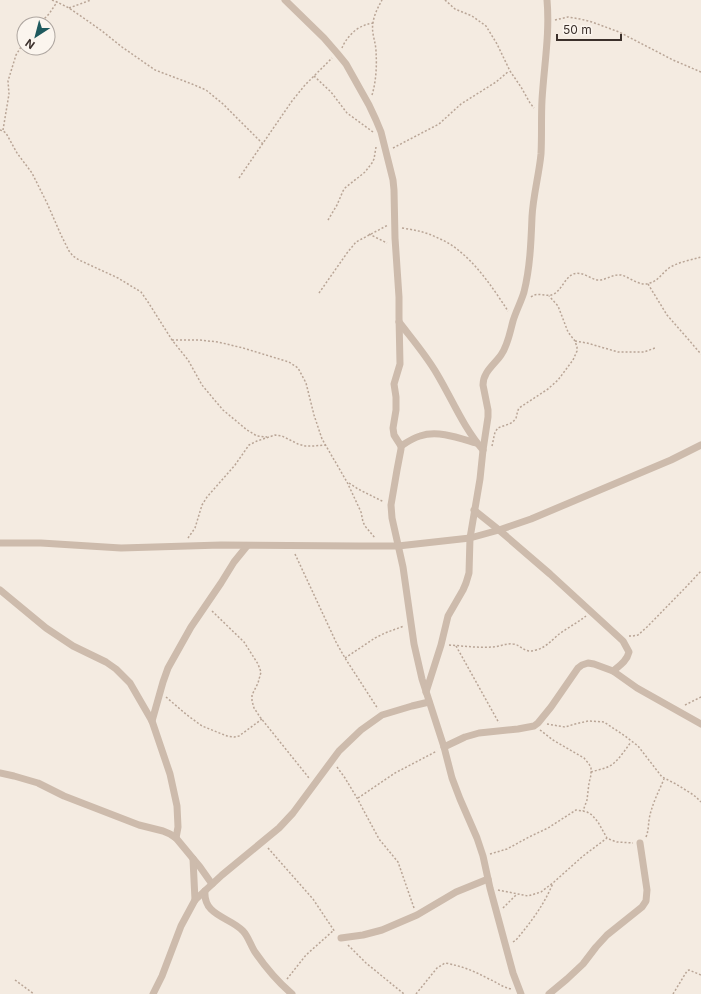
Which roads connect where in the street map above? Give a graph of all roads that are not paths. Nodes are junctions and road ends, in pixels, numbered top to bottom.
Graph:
1 (285, 0) edge
2 (547, 0) edge
3 (399, 322) junction
4 (476, 443) junction
5 (701, 444) edge
6 (401, 446) junction
7 (482, 450) junction
8 (474, 510) junction
9 (499, 530) junction
10 (470, 538) junction
11 (0, 543) edge
12 (247, 546) junction
13 (398, 546) junction
14 (0, 590) edge
15 (613, 671) junction
16 (426, 692) junction
17 (429, 702) junction
18 (152, 721) junction
19 (701, 724) edge
20 (444, 747) junction
21 (0, 773) edge
22 (176, 838) junction
23 (640, 843) road end
24 (193, 859) junction
25 (488, 879) junction
26 (212, 884) junction
27 (205, 891) junction
28 (195, 900) junction
29 (341, 938) road end
30 (520, 992) edge
31 (153, 994) edge
32 (292, 994) edge
33 (549, 994) edge

1 - 3 street
2 - 7 street
3 - 4 street
3 - 6 street
4 - 6 street
4 - 7 street
5 - 9 street
6 - 13 street
7 - 8 street
8 - 9 street
8 - 10 street
9 - 10 street
9 - 15 street
10 - 13 street
10 - 16 street
11 - 12 street
12 - 13 street
12 - 18 street
13 - 16 street
14 - 18 street
15 - 19 street
15 - 20 street
16 - 17 street
17 - 20 street
17 - 26 street
18 - 22 street
20 - 25 street
21 - 22 street
22 - 24 street
23 - 33 street
24 - 26 street
24 - 28 street
25 - 29 street
25 - 30 street
26 - 27 street
27 - 28 street
27 - 32 street
28 - 31 street

